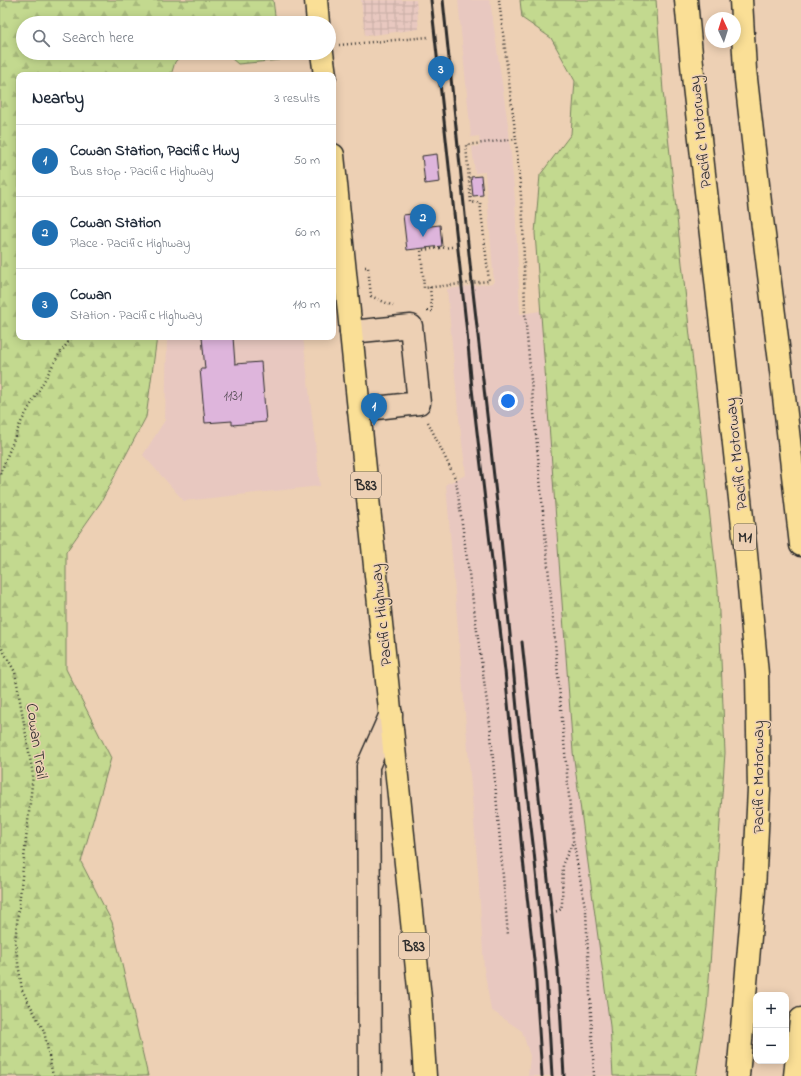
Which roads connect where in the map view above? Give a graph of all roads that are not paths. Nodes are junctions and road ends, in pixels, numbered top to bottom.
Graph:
1 (316, 0) edge
2 (686, 0) edge
3 (741, 0) edge
4 (317, 16) edge
5 (328, 60) edge
6 (326, 72) edge
7 (336, 184) edge
8 (351, 332) junction
9 (359, 410) junction
10 (801, 545) edge
11 (391, 714) junction
12 (801, 1019) edge
13 (370, 1076) edge
14 (425, 1076) edge
15 (738, 1076) edge
16 (795, 1076) edge

1 - 4 main road
2 - 15 main road, Pacific Motorway / M1
3 - 10 main road
5 - 6 main road
7 - 8 main road, Pacific Highway / B83
8 - 9 main road, Pacific Highway / B83
8 - 9 lane
9 - 11 main road, Pacific Highway / B83
11 - 13 lane
11 - 14 main road, Pacific Highway / B83
12 - 16 main road

